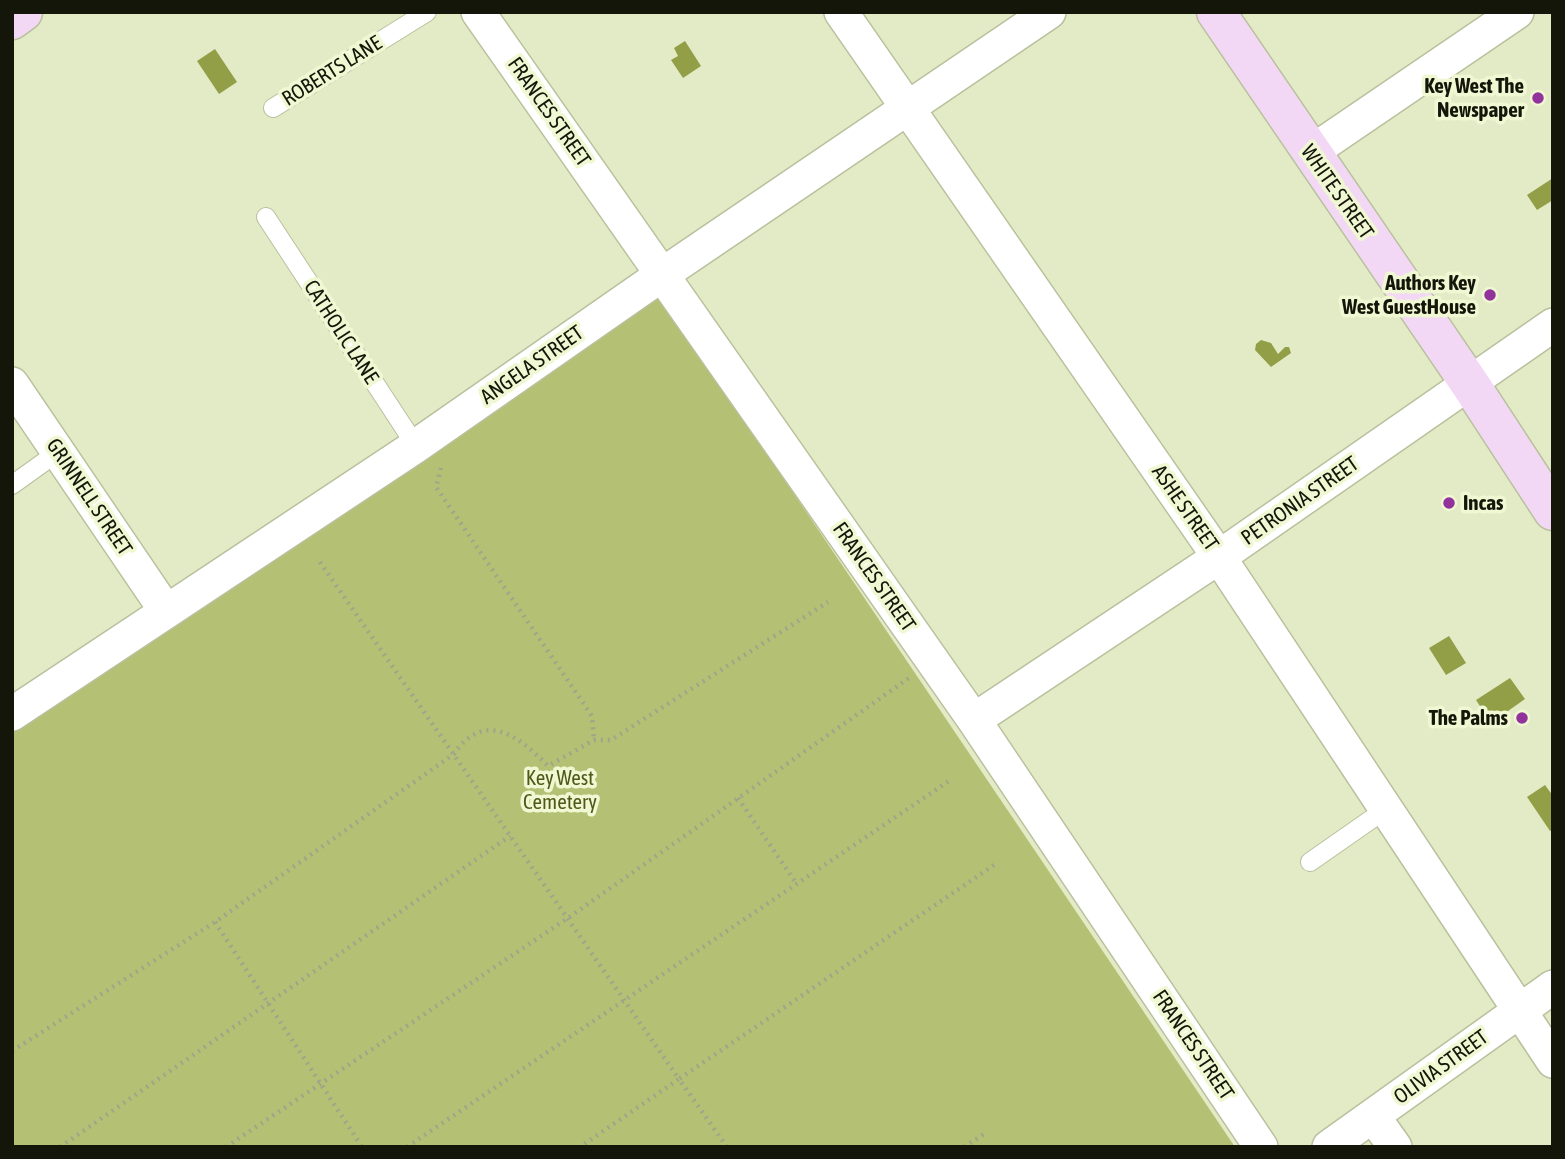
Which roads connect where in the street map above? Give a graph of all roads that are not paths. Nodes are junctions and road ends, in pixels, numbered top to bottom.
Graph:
1 (23, 12) edge
2 (427, 12) edge
3 (478, 12) edge
4 (841, 12) edge
5 (1049, 12) edge
6 (1216, 12) edge
7 (1509, 15) edge
8 (12, 20) edge
9 (273, 108) dead end
10 (907, 108) junction
11 (1310, 153) junction
12 (266, 217) dead end
13 (663, 274) junction
14 (1553, 325) edge
15 (12, 384) edge
16 (1470, 384) junction
17 (58, 452) junction
18 (430, 452) junction
19 (12, 485) edge
20 (1553, 511) edge
21 (1219, 557) junction
22 (166, 611) junction
23 (12, 713) edge
24 (974, 720) junction
25 (1387, 809) junction
26 (1310, 862) dead end
27 (1553, 987) edge
28 (1520, 1010) junction
29 (1553, 1061) edge
30 (1373, 1116) junction
31 (1261, 1147) edge
32 (1329, 1147) edge
33 (1395, 1147) edge

1 - 8 street
2 - 9 lane, ROBERTS LANE
3 - 13 street, FRANCES STREET
4 - 10 street, ASHE STREET
5 - 10 street, ANGELA STREET
6 - 11 street, WHITE STREET
7 - 11 street
10 - 13 street, ANGELA STREET
10 - 21 street, ASHE STREET
11 - 16 street, WHITE STREET
12 - 18 lane, CATHOLIC LANE
13 - 18 street, ANGELA STREET
13 - 24 street, FRANCES STREET
14 - 16 street, PETRONIA STREET
15 - 17 street, GRINNELL STREET
16 - 20 street, WHITE STREET
16 - 21 street, PETRONIA STREET
17 - 19 lane
17 - 22 street, GRINNELL STREET
18 - 22 street, ANGELA STREET
21 - 24 street, PETRONIA STREET
21 - 25 street, ASHE STREET
22 - 23 street, ANGELA STREET
24 - 31 street, FRANCES STREET
25 - 26 lane
25 - 28 street, ASHE STREET
27 - 28 street, OLIVIA STREET
28 - 29 street, ASHE STREET
28 - 30 street, OLIVIA STREET
30 - 32 street, OLIVIA STREET
30 - 33 street

